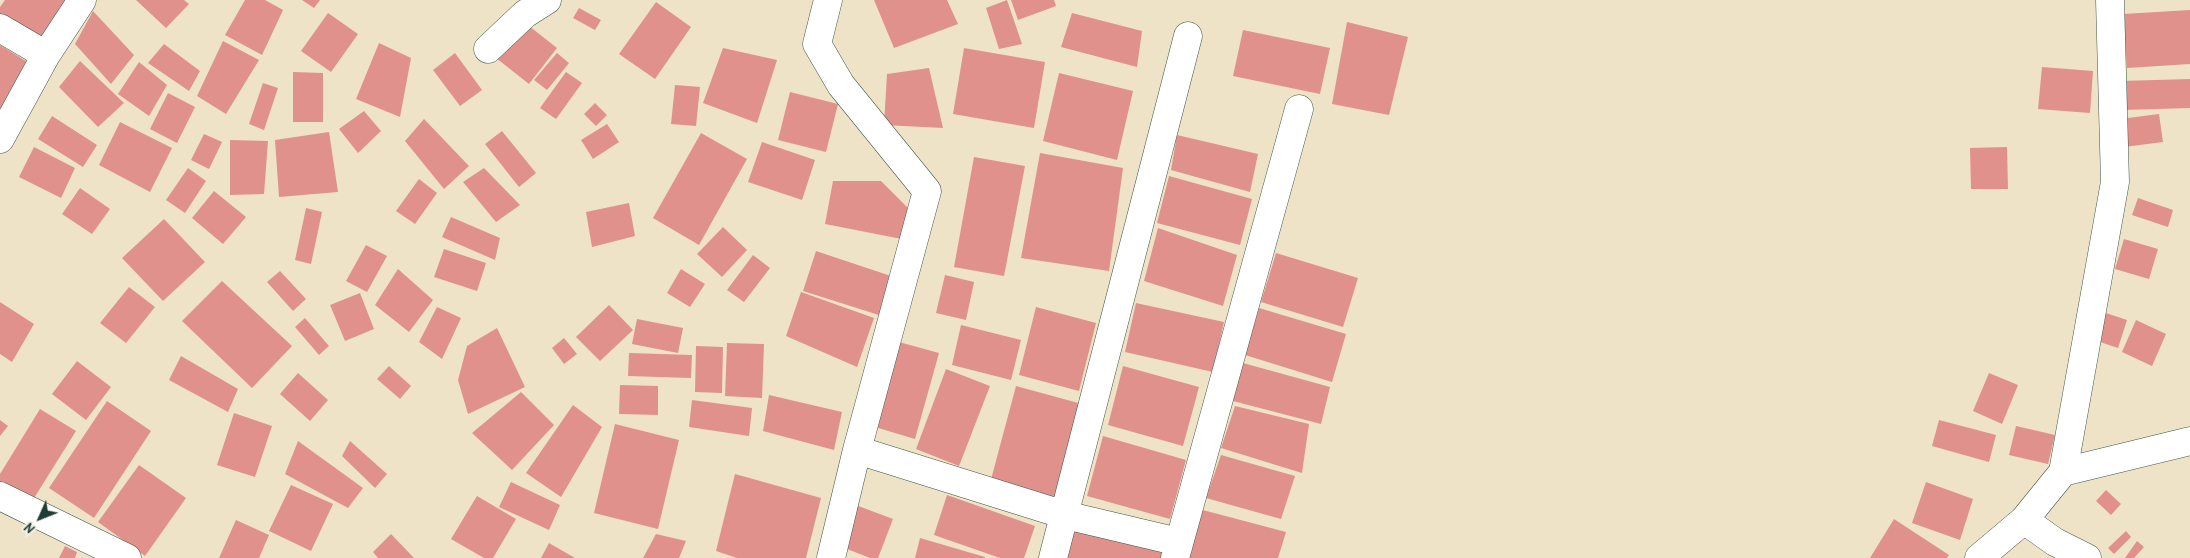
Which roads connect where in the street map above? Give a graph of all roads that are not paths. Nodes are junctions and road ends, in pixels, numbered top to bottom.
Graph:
1 (82, 0) edge
2 (547, 0) edge
3 (828, 0) edge
4 (2110, 0) edge
5 (0, 28) edge
6 (1188, 36) dead end
7 (488, 49) dead end
8 (46, 55) junction
9 (1299, 109) dead end
10 (0, 139) edge
11 (2190, 441) edge
12 (857, 450) junction
13 (2063, 472) junction
14 (0, 496) edge
15 (1064, 515) junction
16 (2024, 520) junction
17 (1177, 550) edge
18 (127, 558) edge
19 (831, 558) edge
20 (1052, 558) edge
21 (1978, 558) edge
22 (2088, 558) edge

1 - 8 street
2 - 7 street
3 - 12 street
4 - 13 street
5 - 8 street
6 - 15 street
8 - 10 street
9 - 17 street
11 - 13 street
12 - 15 street
12 - 19 street
13 - 16 street
14 - 18 street
15 - 17 street
15 - 20 street
16 - 21 street
16 - 22 street

